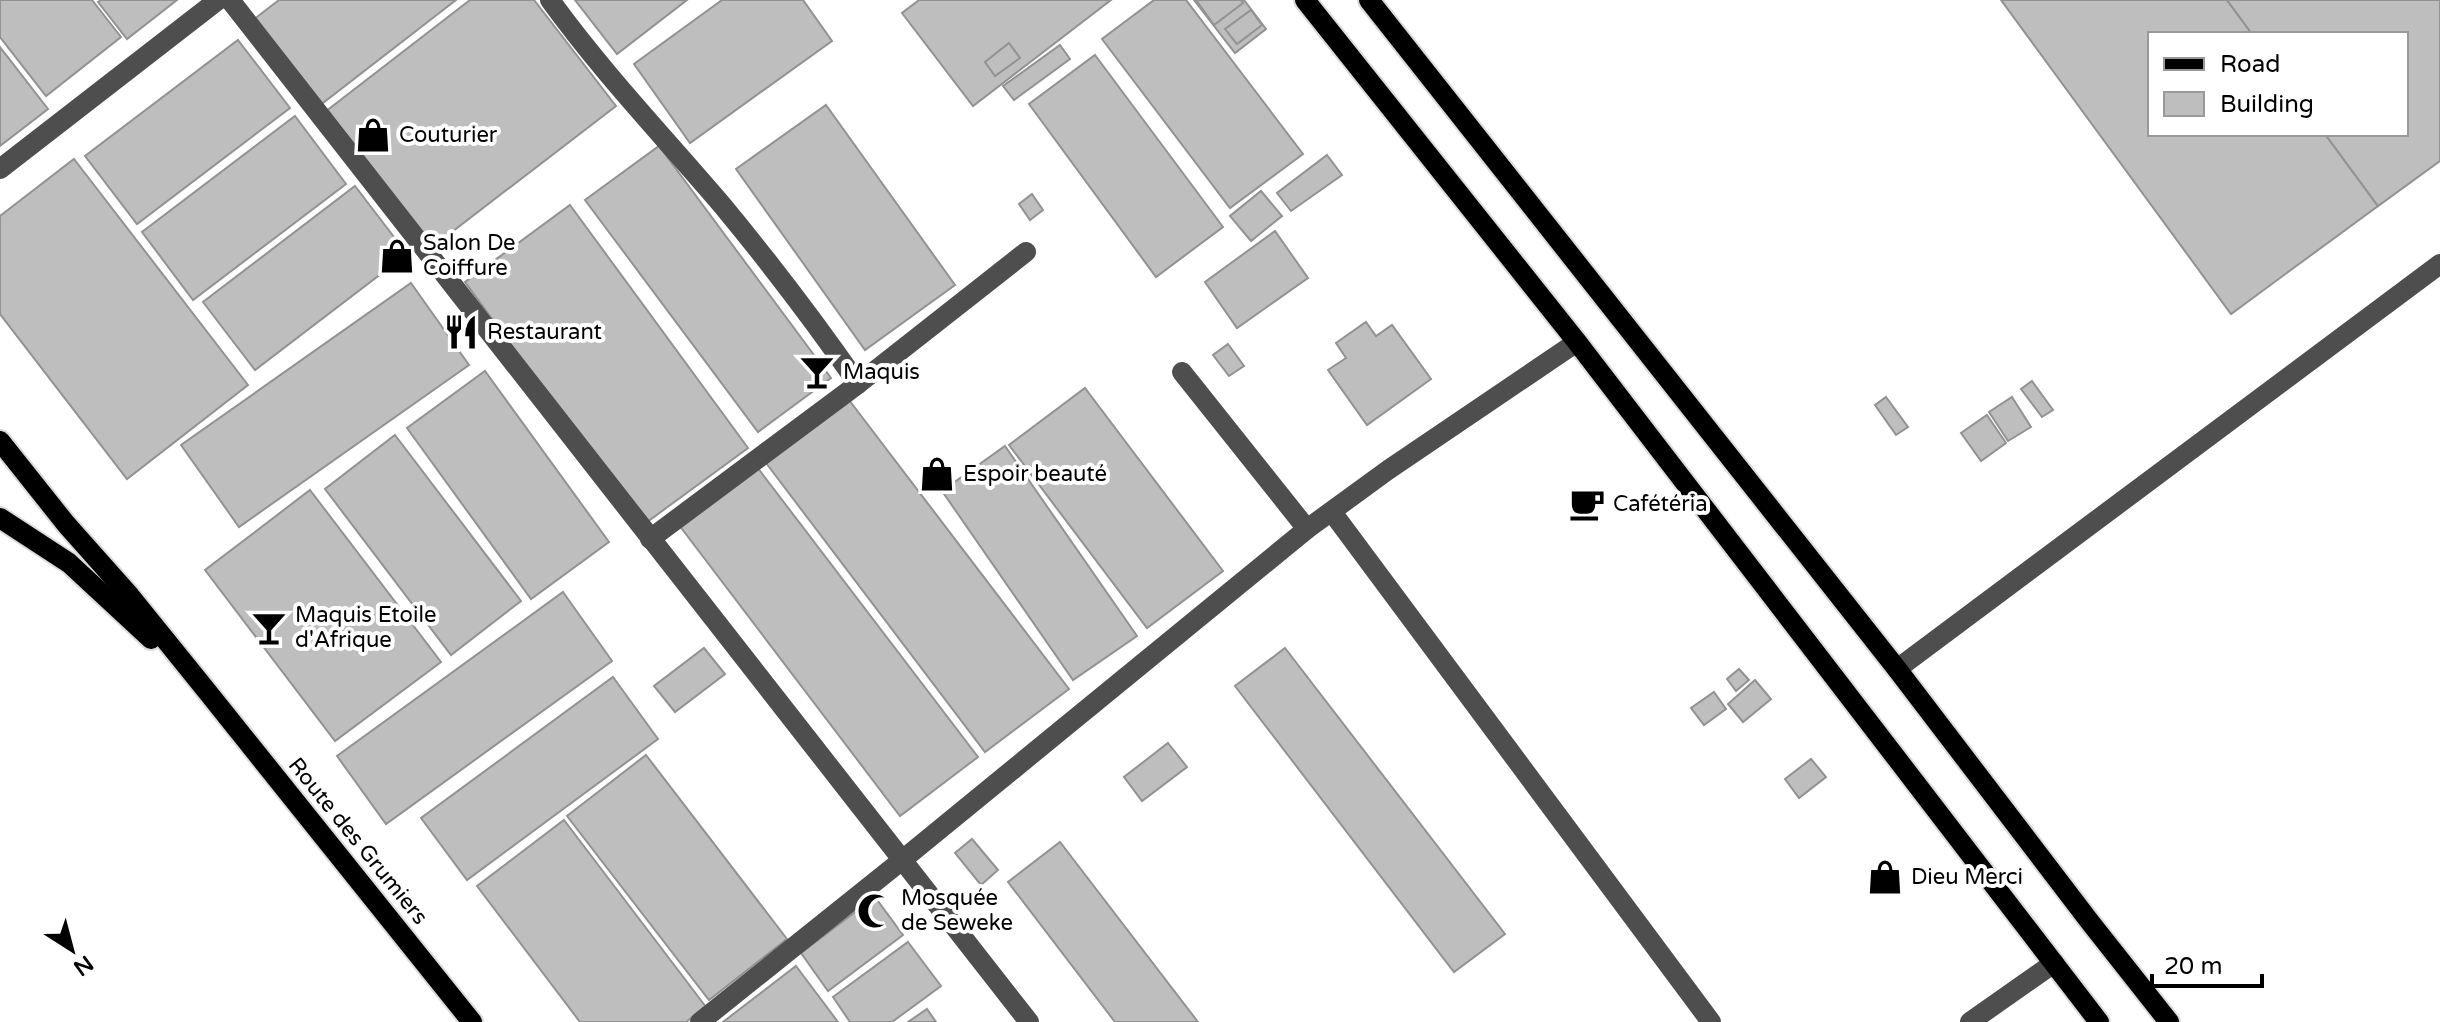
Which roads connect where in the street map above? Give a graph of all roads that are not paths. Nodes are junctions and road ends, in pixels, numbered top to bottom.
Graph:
1 (218, 0) edge
2 (230, 0) edge
3 (550, 0) edge
4 (1305, 0) edge
5 (1369, 0) edge
6 (0, 169) edge
7 (1026, 252) dead end
8 (2440, 264) edge
9 (1577, 342) junction
10 (1182, 372) dead end
11 (858, 384) junction
12 (0, 441) edge
13 (1332, 512) junction
14 (0, 518) edge
15 (1307, 529) junction
16 (650, 539) junction
17 (1897, 669) junction
18 (206, 690) junction
19 (901, 861) junction
20 (2054, 963) junction
21 (472, 1022) edge
22 (700, 1022) edge
23 (1029, 1022) edge
24 (1711, 1022) edge
25 (1970, 1022) edge
26 (2099, 1022) edge
27 (2169, 1022) edge

1 - 6 street
2 - 16 street
3 - 11 street
4 - 9 main road
5 - 17 main road
7 - 11 street
8 - 17 street
9 - 13 street
9 - 20 main road
10 - 15 street
11 - 16 street
12 - 18 main road
13 - 15 street
13 - 24 street
14 - 18 main road
15 - 19 street
16 - 19 street
17 - 27 main road
18 - 21 main road, Route des Grumiers
19 - 22 street
19 - 23 street
20 - 25 street
20 - 26 main road

